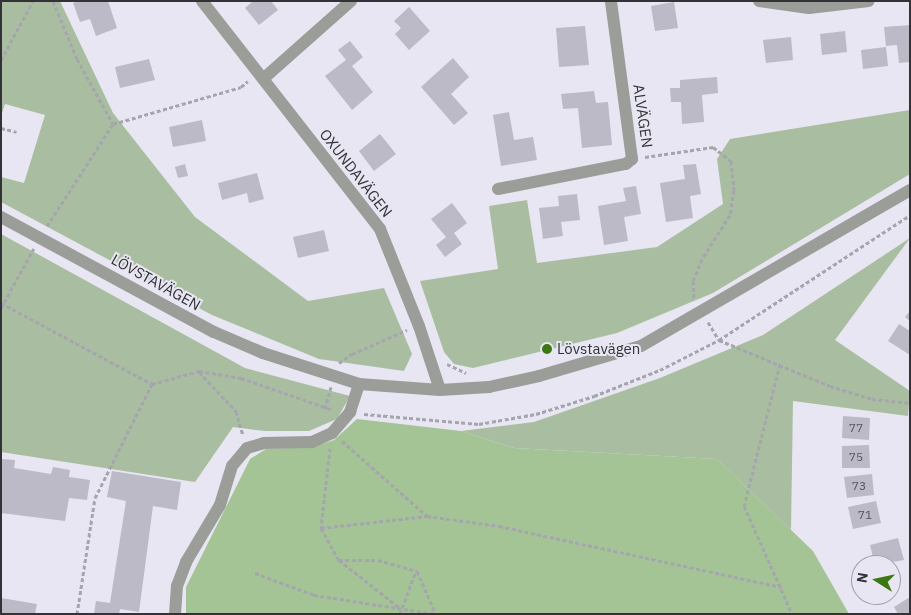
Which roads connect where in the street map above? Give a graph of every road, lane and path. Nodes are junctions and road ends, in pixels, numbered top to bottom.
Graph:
1 (33, 1) edge
2 (53, 1) edge
3 (202, 1) edge
4 (351, 1) edge
5 (611, 1) edge
6 (759, 1) edge
7 (869, 1) edge
8 (1, 60) edge
9 (260, 76) junction
10 (113, 124) junction
11 (1, 128) edge
12 (17, 132) dead end
13 (498, 189) dead end
14 (910, 190) edge
15 (910, 215) edge
16 (1, 217) edge
17 (40, 237) junction
18 (2, 305) edge
19 (780, 364) dead end
20 (199, 371) junction
21 (152, 384) junction
22 (359, 384) junction
23 (440, 390) junction
24 (350, 412) junction
25 (332, 433) junction
26 (247, 448) junction
27 (427, 516) junction
28 (321, 528) junction
29 (339, 560) junction
30 (417, 570) junction
31 (255, 573) dead end
32 (781, 588) junction
33 (401, 609) junction
34 (77, 614) edge
35 (175, 614) edge
36 (400, 614) edge
37 (435, 614) edge
38 (792, 614) edge

1 - 8 path
2 - 10 path
3 - 9 street, OXUNDAVÄGEN
4 - 9 street
5 - 13 street, ALVÄGEN
6 - 7 street
9 - 10 path
9 - 23 street, OXUNDAVÄGEN
10 - 17 path
11 - 12 path
14 - 23 street, LÖVSTAVÄGEN
15 - 24 path
16 - 17 street, LÖVSTAVÄGEN
17 - 18 path
17 - 22 street, LÖVSTAVÄGEN
18 - 21 path
19 - 32 path
20 - 21 path
20 - 24 path
20 - 26 path
21 - 34 path
22 - 23 street, LÖVSTAVÄGEN
22 - 24 street
24 - 25 street
25 - 26 street
25 - 27 path
25 - 28 path
26 - 35 street
27 - 28 path
27 - 32 path
28 - 29 path
29 - 30 path
29 - 33 path
30 - 33 path
30 - 37 path
31 - 33 path
32 - 38 path
33 - 36 path
33 - 37 path

